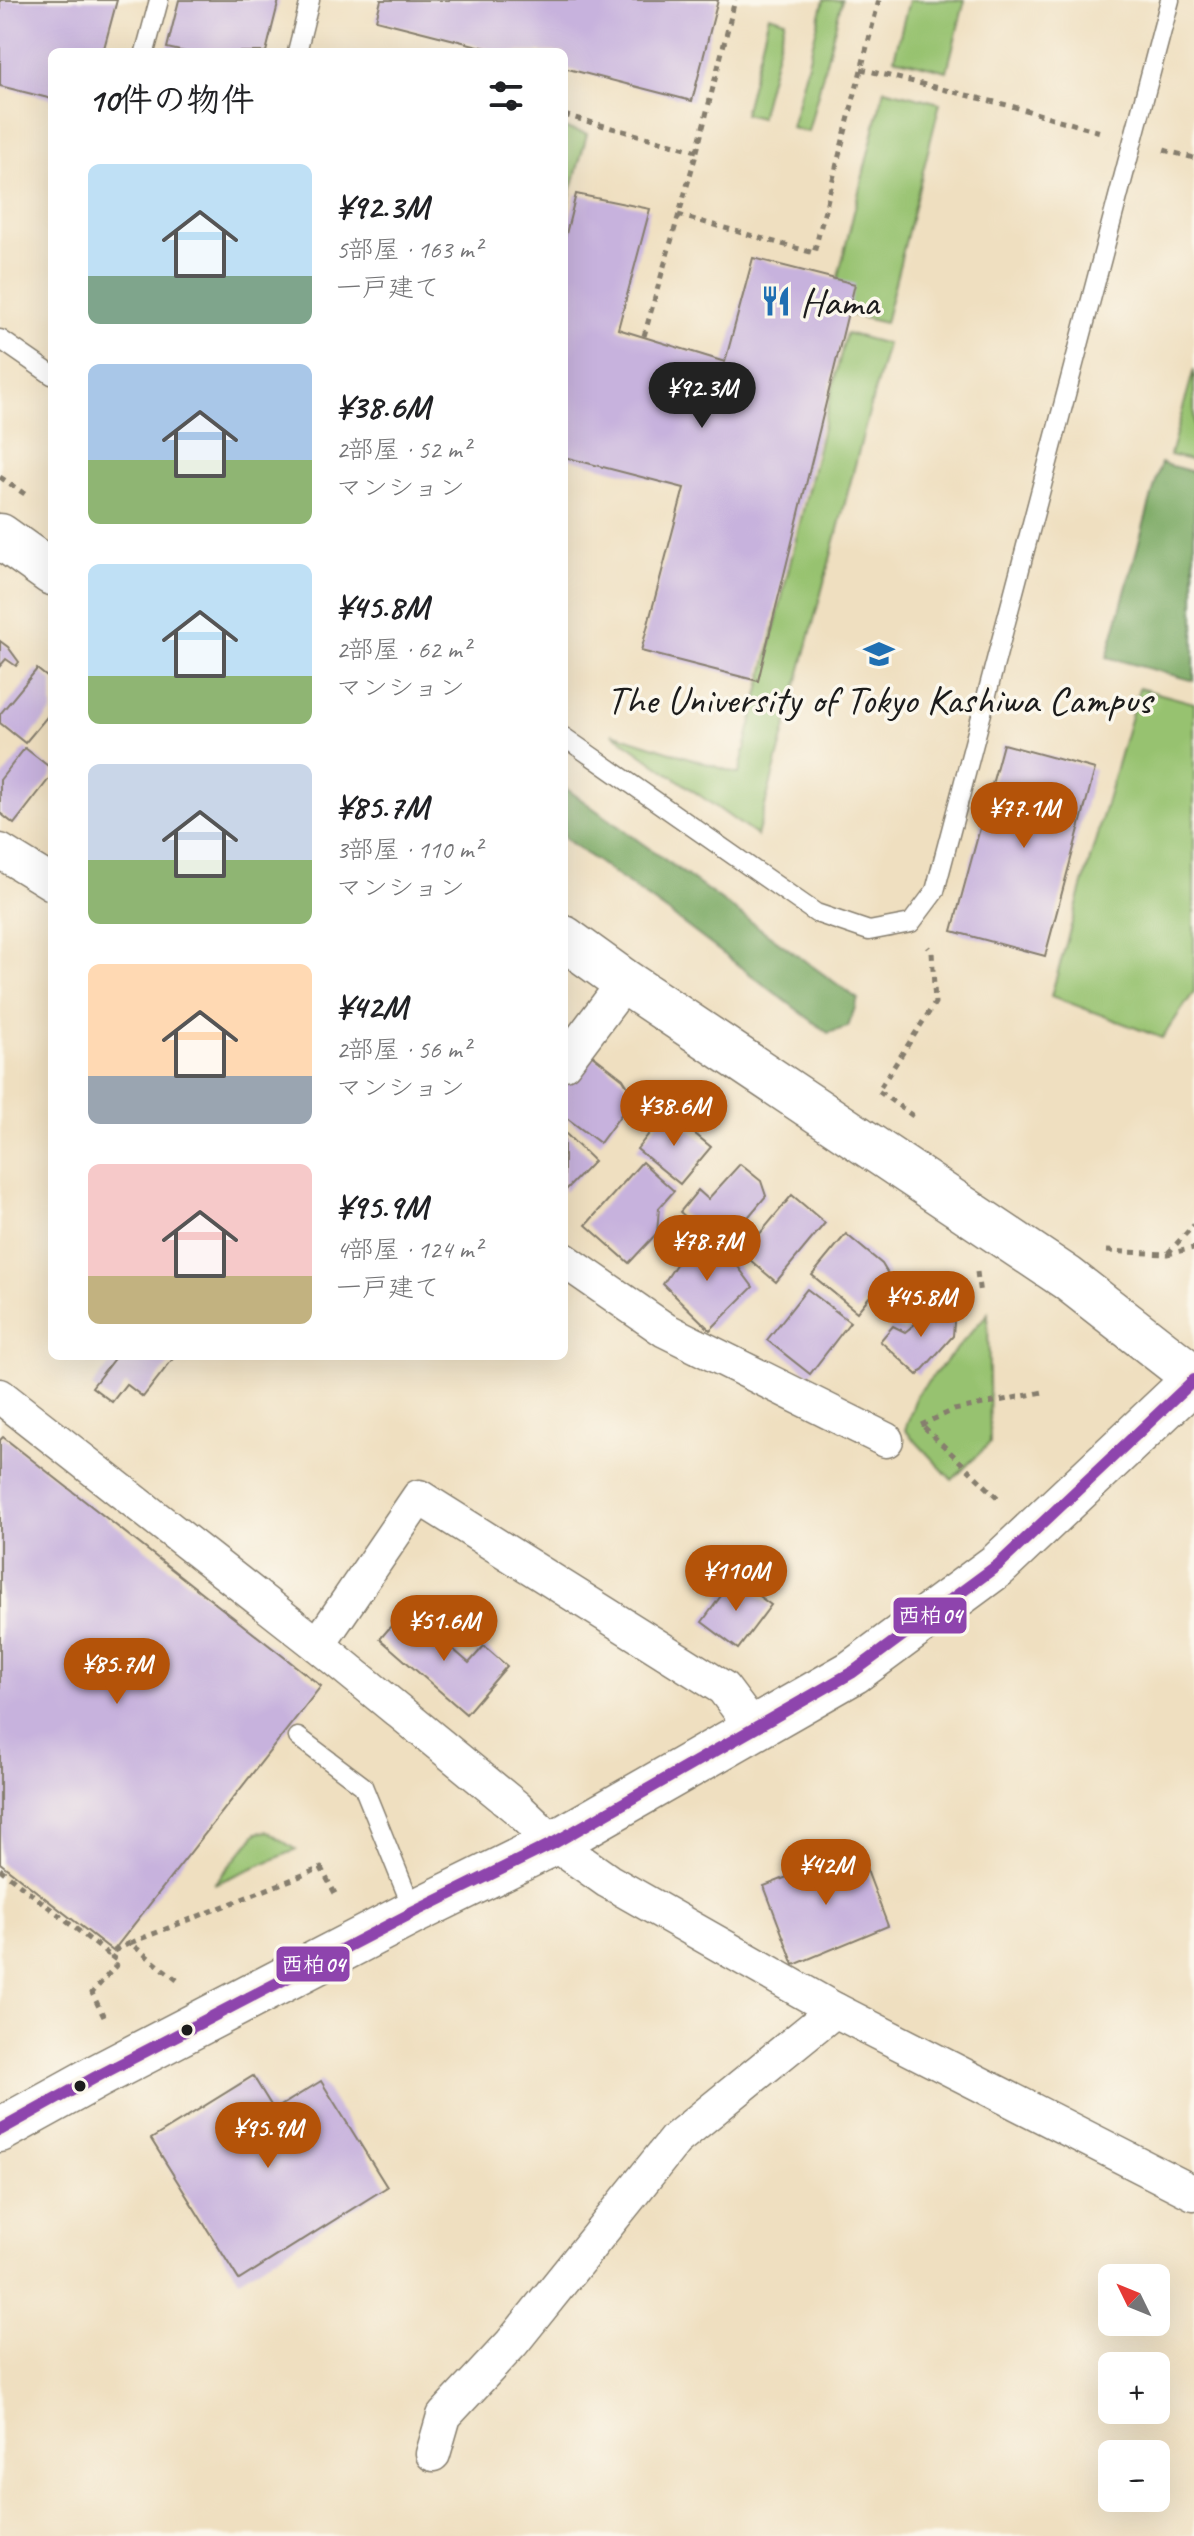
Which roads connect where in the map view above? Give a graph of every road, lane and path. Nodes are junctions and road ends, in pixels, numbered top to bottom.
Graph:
1 (159, 0) edge
2 (310, 0) edge
3 (735, 0) edge
4 (879, 0) edge
5 (1170, 0) edge
6 (146, 48) edge
7 (298, 48) edge
8 (861, 69) junction
9 (568, 116) edge
10 (1133, 142) junction
11 (697, 151) junction
12 (678, 215) junction
13 (644, 336) dead end
14 (0, 339) edge
15 (48, 372) edge
16 (0, 536) edge
17 (48, 568) edge
18 (568, 740) edge
19 (0, 851) edge
20 (48, 881) edge
21 (911, 923) junction
22 (568, 941) edge
23 (625, 982) junction
24 (568, 1058) edge
25 (916, 1119) dead end
26 (1194, 1225) edge
27 (1194, 1248) edge
28 (1098, 1250) dead end
29 (1167, 1254) junction
30 (568, 1263) edge
31 (1194, 1379) edge
32 (1043, 1392) dead end
33 (0, 1396) edge
34 (921, 1424) junction
35 (886, 1440) joint
36 (999, 1499) dead end
37 (318, 1645) junction
38 (753, 1728) junction
39 (298, 1737) dead end
40 (554, 1843) junction
41 (0, 1869) edge
42 (337, 1897) dead end
43 (414, 1912) junction
44 (130, 1943) junction
45 (108, 1954) junction
46 (177, 1980) dead end
47 (835, 2010) junction
48 (104, 2017) dead end
49 (0, 2130) edge
50 (1194, 2193) edge
51 (433, 2454) dead end

1 - 6 lane
2 - 7 lane
3 - 11 path
4 - 8 path
5 - 10 lane
8 - 10 path
8 - 12 path
9 - 11 path
10 - 21 lane
11 - 12 path
12 - 13 path
14 - 15 lane
16 - 17 street
18 - 21 lane
19 - 20 street
21 - 25 path
22 - 23 street
23 - 24 street
23 - 31 street
26 - 29 path
27 - 29 path
28 - 29 path
30 - 35 street
31 - 38 street
32 - 34 path
33 - 37 street
34 - 35 path
34 - 36 path
37 - 38 street
37 - 40 street
38 - 40 street
39 - 43 lane
40 - 43 street
40 - 47 street
41 - 45 path
42 - 44 path
43 - 49 street
44 - 45 path
44 - 46 path
45 - 48 path
47 - 50 street
47 - 51 street

